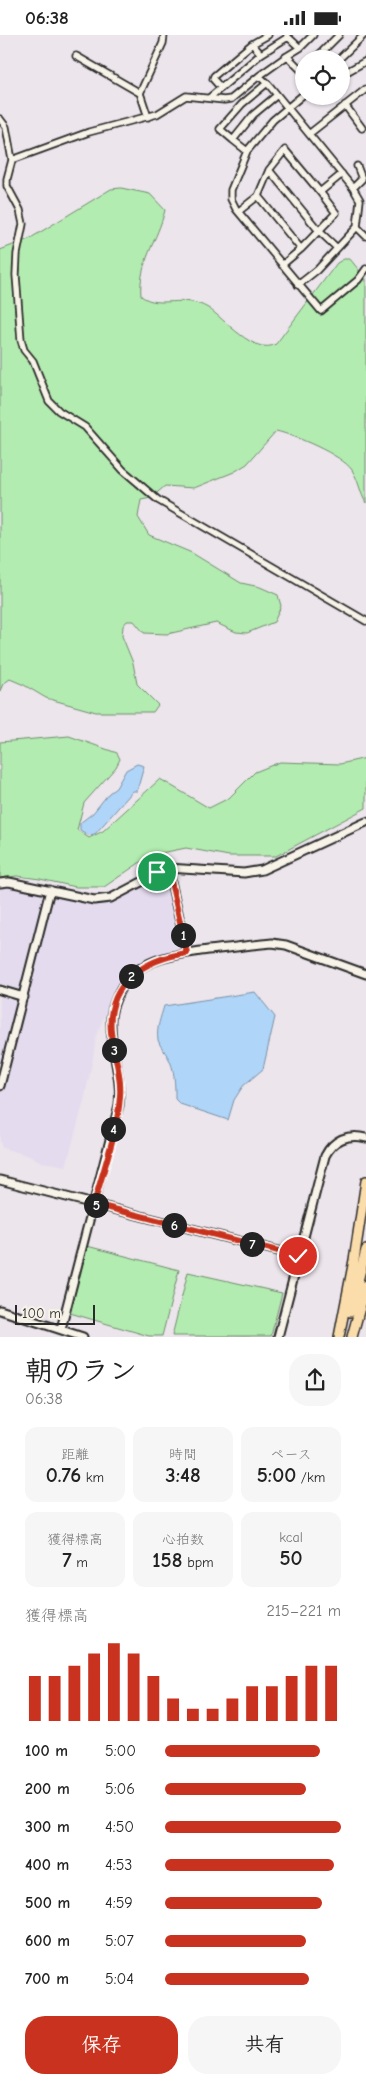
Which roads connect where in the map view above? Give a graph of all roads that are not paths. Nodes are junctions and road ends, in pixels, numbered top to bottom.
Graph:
1 (164, 35) edge
2 (268, 35) edge
3 (313, 35) edge
4 (339, 35) edge
5 (364, 35) edge
6 (287, 36) edge
7 (252, 45) junction
8 (300, 48) junction
9 (324, 50) edge
10 (348, 50) edge
11 (261, 54) junction
12 (76, 56) dead end
13 (287, 56) junction
14 (366, 61) edge
15 (295, 64) edge
16 (350, 70) edge
17 (259, 76) junction
18 (266, 84) junction
19 (221, 88) junction
20 (366, 89) edge
21 (140, 93) junction
22 (277, 95) junction
23 (208, 98) junction
24 (350, 101) edge
25 (295, 102) edge
26 (345, 105) joint
27 (288, 108) junction
28 (148, 117) junction
29 (0, 119) edge
30 (362, 128) dead end
31 (309, 134) junction
32 (233, 140) junction
33 (248, 151) junction
34 (12, 161) junction
35 (356, 166) dead end
36 (269, 170) junction
37 (342, 174) junction
38 (353, 188) junction
39 (320, 192) junction
40 (258, 196) junction
41 (239, 211) junction
42 (357, 227) junction
43 (319, 231) junction
44 (366, 236) edge
45 (337, 248) junction
46 (301, 249) junction
47 (282, 265) junction
48 (366, 269) edge
49 (298, 285) junction
50 (366, 621) edge
51 (366, 823) edge
52 (168, 868) junction
53 (0, 883) edge
54 (50, 890) junction
55 (187, 953) junction
56 (366, 974) edge
57 (0, 990) edge
58 (24, 997) junction
59 (0, 1086) edge
60 (366, 1137) edge
61 (0, 1180) edge
62 (366, 1181) edge
63 (94, 1204) junction
64 (366, 1250) edge
65 (298, 1256) junction
66 (366, 1285) edge
67 (366, 1305) edge
68 (0, 1310) edge
69 (355, 1325) junction
70 (61, 1329) junction
71 (83, 1337) edge
72 (278, 1337) edge
73 (339, 1337) edge
74 (344, 1337) edge
75 (352, 1337) edge

1 - 21 street
2 - 7 street
3 - 8 street
4 - 9 street
5 - 10 street
6 - 8 street
6 - 11 street
7 - 11 street
7 - 19 street
8 - 13 street
11 - 19 street
12 - 21 street
13 - 15 street
13 - 17 street
14 - 16 street
17 - 18 street
17 - 23 street
18 - 22 street
18 - 32 street
19 - 23 street
20 - 24 street
21 - 28 street
22 - 27 street
22 - 32 street
23 - 28 street
25 - 27 street
26 - 30 street
26 - 31 street
27 - 31 street
27 - 33 street
28 - 34 street
29 - 34 street
31 - 37 street
32 - 33 street
33 - 41 street
34 - 50 street
35 - 38 street
36 - 39 street
36 - 40 street
36 - 43 street
37 - 38 street
37 - 39 street
38 - 42 street
39 - 43 street
40 - 41 street
40 - 46 street
41 - 47 street
42 - 44 street
42 - 45 street
43 - 45 street
43 - 46 street
45 - 49 street
46 - 47 street
47 - 49 street
48 - 49 street
51 - 52 street
52 - 54 street
52 - 55 street
53 - 54 street
54 - 58 street
55 - 56 street
55 - 63 street
57 - 58 street
58 - 59 street
60 - 65 street
61 - 63 street
62 - 73 main road
63 - 65 street
63 - 70 street
64 - 74 main road
65 - 72 street
66 - 69 main road
67 - 69 main road
68 - 70 street
69 - 75 main road
70 - 71 street

